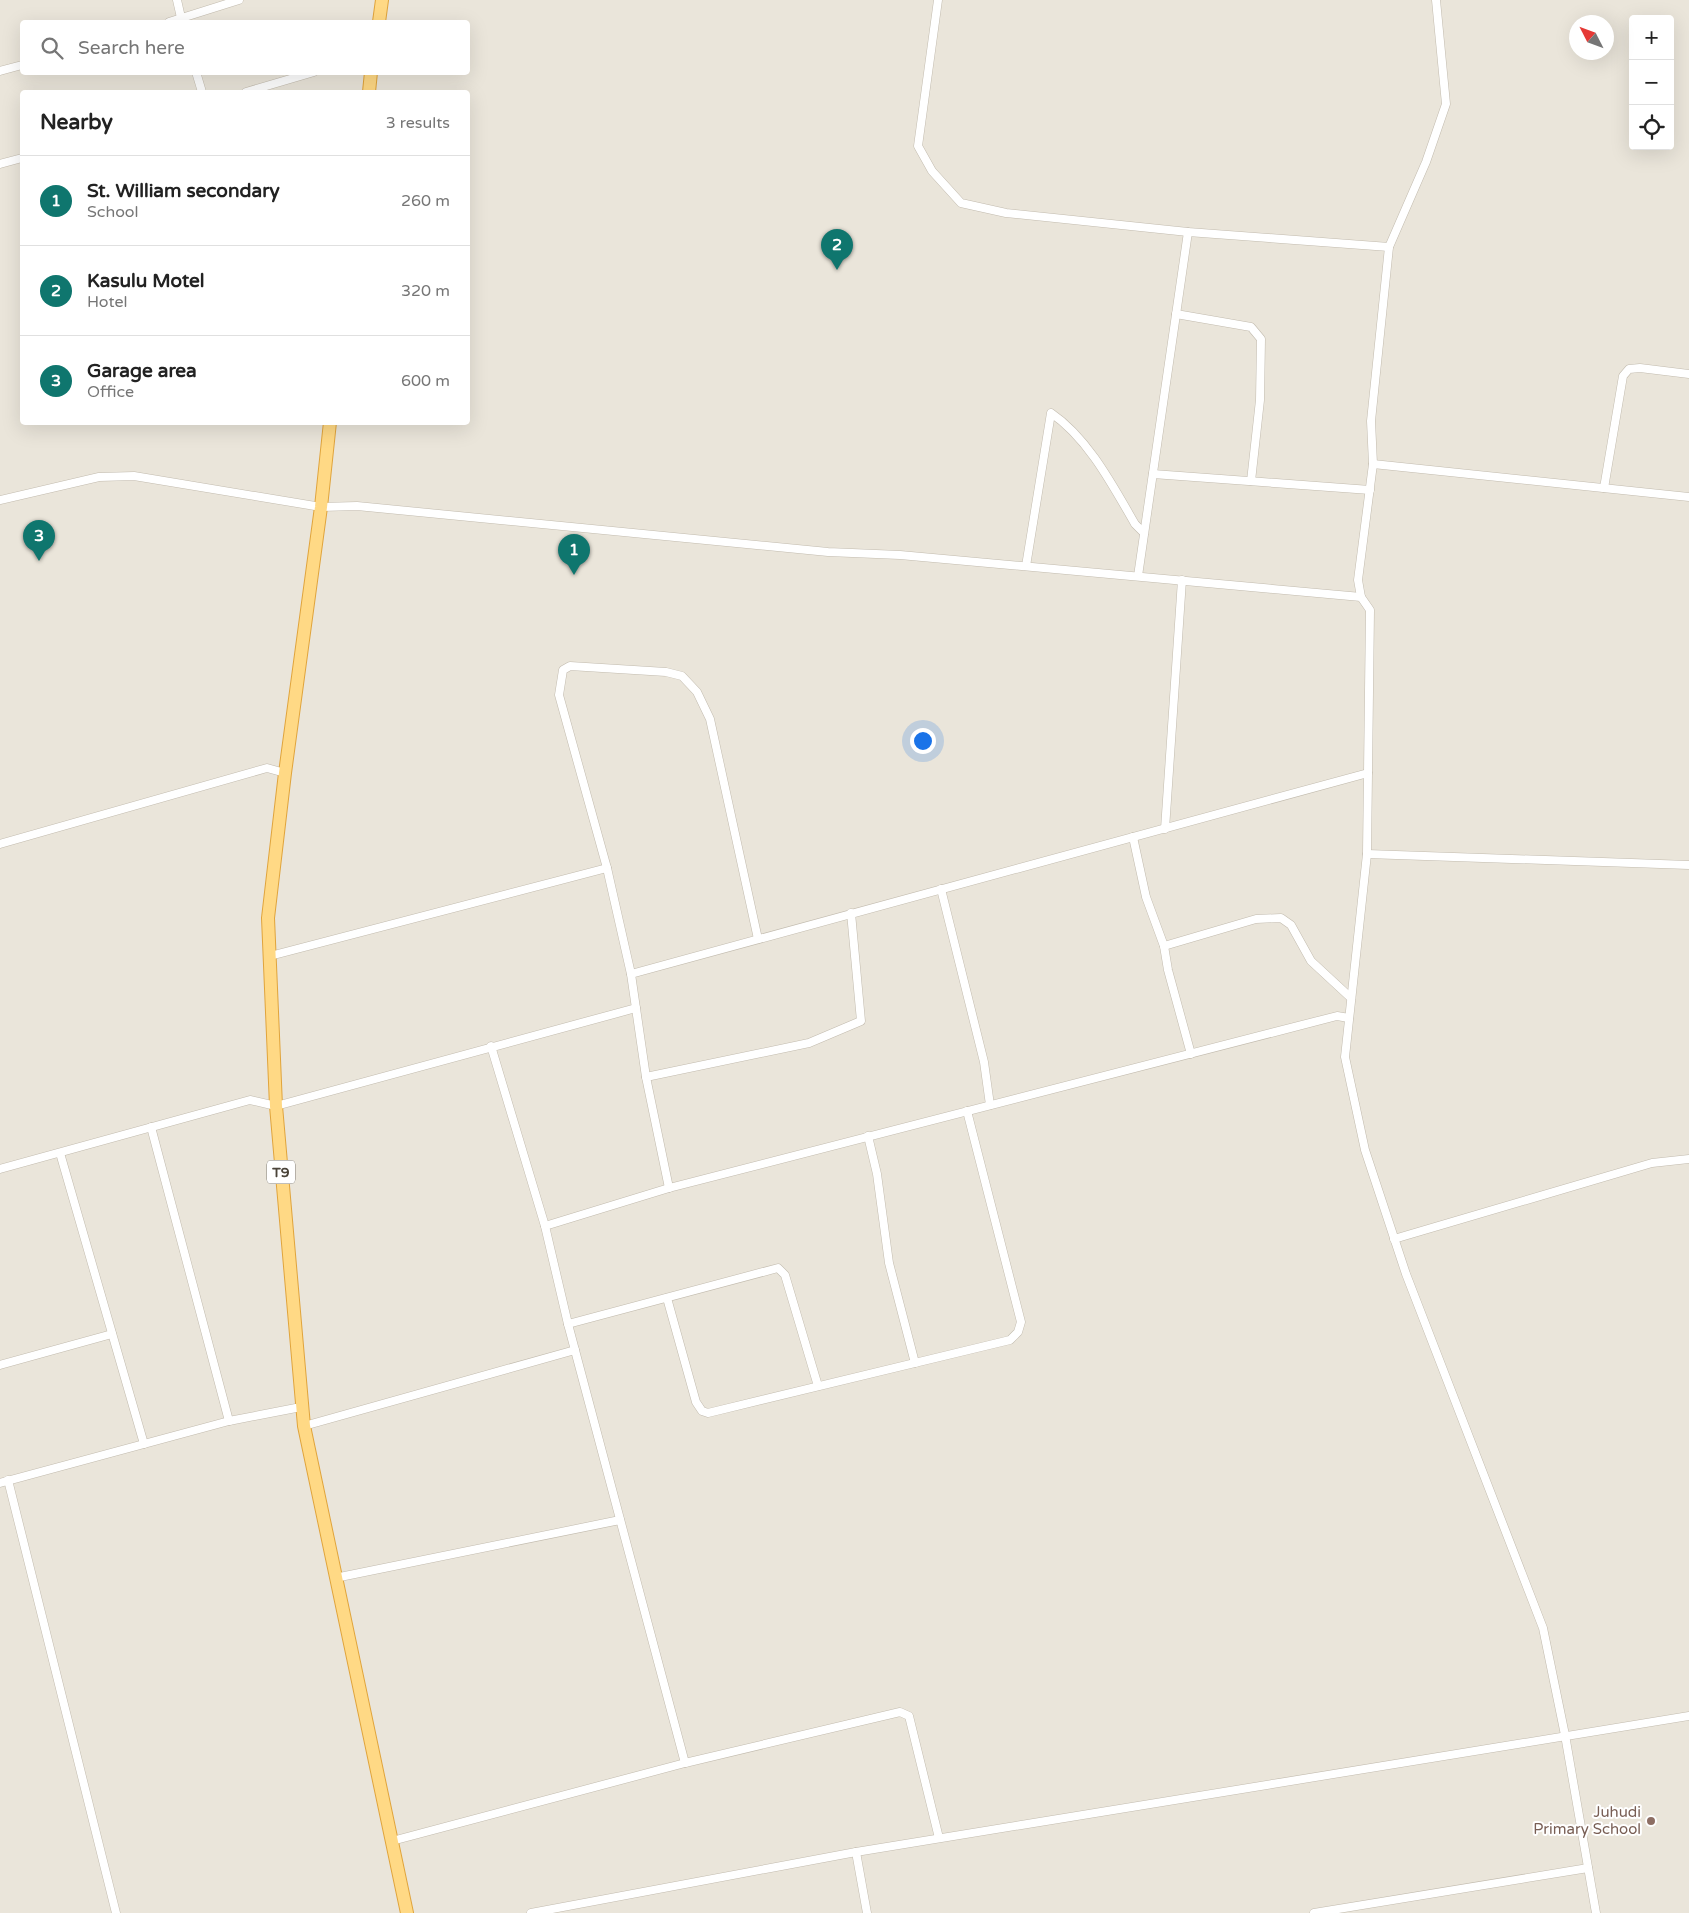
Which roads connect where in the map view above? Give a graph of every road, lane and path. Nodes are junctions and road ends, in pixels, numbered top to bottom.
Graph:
1 (177, 0) edge
2 (239, 0) edge
3 (382, 0) edge
4 (938, 0) edge
5 (1436, 0) edge
6 (182, 20) edge
7 (185, 20) edge
8 (379, 20) edge
9 (20, 66) edge
10 (0, 71) edge
11 (197, 75) edge
12 (304, 75) edge
13 (371, 75) edge
14 (201, 90) edge
15 (253, 90) edge
16 (369, 90) edge
17 (20, 159) edge
18 (0, 164) edge
19 (1188, 232) junction
20 (1389, 247) junction
21 (1176, 314) junction
22 (1689, 374) edge
23 (330, 425) edge
24 (1373, 464) junction
25 (1153, 474) junction
26 (1250, 481) junction
27 (1604, 488) junction
28 (1370, 490) junction
29 (1689, 496) edge
30 (0, 500) edge
31 (321, 507) junction
32 (1144, 533) junction
33 (1026, 566) junction
34 (1138, 576) junction
35 (1182, 580) junction
36 (1361, 596) junction
37 (284, 773) junction
38 (1368, 773) junction
39 (1165, 828) junction
40 (1133, 837) junction
41 (0, 844) edge
42 (1367, 854) junction
43 (1689, 865) edge
44 (607, 868) junction
45 (941, 889) junction
46 (851, 913) junction
47 (758, 939) junction
48 (1164, 946) junction
49 (270, 956) junction
50 (631, 974) junction
51 (1351, 998) junction
52 (636, 1008) junction
53 (1349, 1018) junction
54 (491, 1046) junction
55 (1191, 1054) junction
56 (646, 1077) junction
57 (990, 1105) junction
58 (276, 1106) junction
59 (967, 1111) junction
60 (151, 1127) junction
61 (868, 1136) junction
62 (60, 1153) junction
63 (1689, 1159) edge
64 (0, 1169) edge
65 (669, 1188) junction
66 (545, 1226) junction
67 (1394, 1239) junction
68 (667, 1298) junction
69 (568, 1324) junction
70 (112, 1334) junction
71 (575, 1350) junction
72 (915, 1363) junction
73 (0, 1365) edge
74 (818, 1386) junction
75 (301, 1407) junction
76 (229, 1421) junction
77 (304, 1426) junction
78 (144, 1444) junction
79 (4, 1481) edge
80 (620, 1520) junction
81 (335, 1578) junction
82 (1689, 1716) edge
83 (1565, 1735) junction
84 (685, 1763) junction
85 (939, 1838) junction
86 (392, 1841) junction
87 (856, 1852) junction
88 (1588, 1868) junction
89 (116, 1913) edge
90 (407, 1913) edge
91 (531, 1913) edge
92 (867, 1913) edge
93 (1314, 1913) edge
94 (1596, 1913) edge

1 - 6 street
2 - 7 street
3 - 8 highway
4 - 19 street
5 - 20 street
9 - 10 street
11 - 14 street
12 - 15 street
13 - 16 highway
17 - 18 street
19 - 20 street
19 - 21 street
20 - 24 street
21 - 25 street
21 - 26 street
22 - 27 street
23 - 31 highway, T9
24 - 27 street
24 - 28 street
25 - 26 street
25 - 32 street
26 - 28 street
27 - 29 street
28 - 36 street
30 - 31 street
31 - 33 street
31 - 37 highway, T9
32 - 33 street
32 - 34 street
33 - 34 street
34 - 35 street
35 - 36 street
35 - 39 street
36 - 38 street
37 - 41 street
37 - 49 highway, T9
38 - 39 street
38 - 42 street
39 - 40 street
40 - 45 street
40 - 48 street
42 - 43 street
42 - 51 street
44 - 47 street
44 - 49 street
44 - 50 street
45 - 46 street
45 - 57 street
46 - 47 street
46 - 56 street
47 - 50 street
48 - 51 street
48 - 55 street
49 - 58 highway, T9
50 - 52 street
51 - 53 street
52 - 54 street
52 - 56 street
53 - 55 street
53 - 67 street
54 - 58 street
54 - 66 street
55 - 57 street
56 - 65 street
57 - 59 street
58 - 60 street
58 - 75 highway, T9
59 - 61 street
59 - 72 street
60 - 62 street
60 - 76 street
61 - 65 street
61 - 72 street
62 - 64 street
62 - 70 street
63 - 67 street
65 - 66 street
66 - 69 street
67 - 83 street
68 - 69 street
68 - 74 street
68 - 74 street
69 - 71 street
70 - 73 street
70 - 78 street
71 - 77 street
71 - 80 street
72 - 74 street
75 - 76 street
75 - 77 highway, T9
76 - 78 street
77 - 81 highway, T9
78 - 79 street
79 - 89 street
80 - 81 street
80 - 84 street
81 - 86 highway, T9
82 - 83 street
83 - 85 street
83 - 88 street
84 - 85 street
84 - 86 street
85 - 87 street
86 - 90 highway, T9
87 - 91 street
87 - 92 street
88 - 93 street
88 - 94 street

